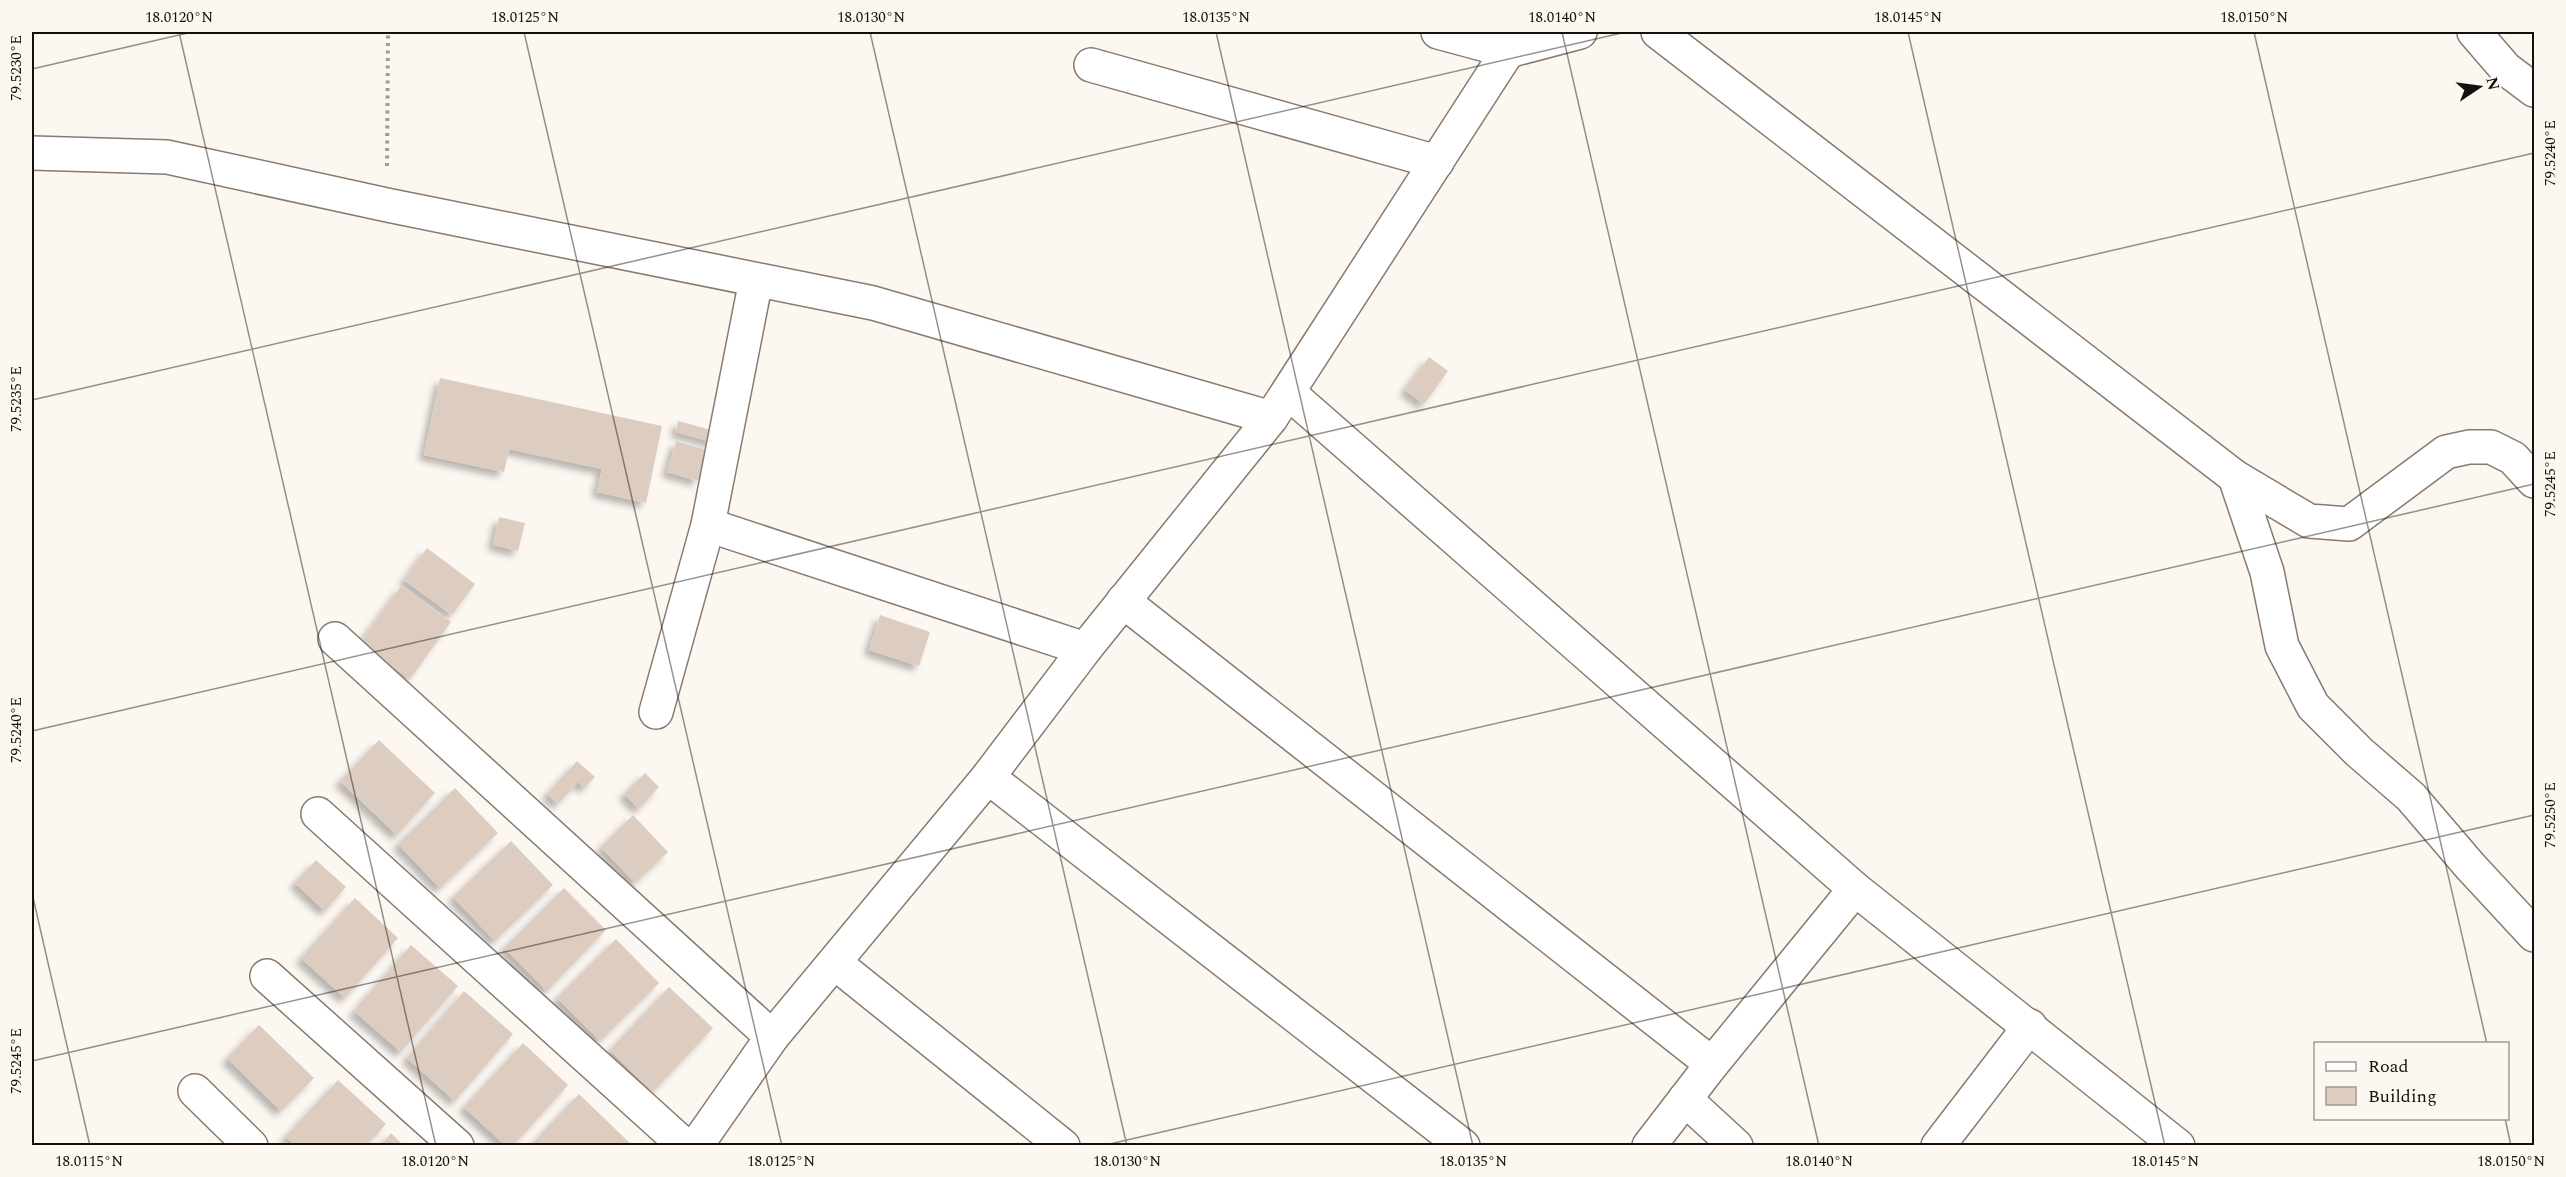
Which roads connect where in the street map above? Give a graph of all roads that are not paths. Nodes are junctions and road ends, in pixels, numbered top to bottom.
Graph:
1 (1437, 32) edge
2 (1580, 32) edge
3 (1658, 32) edge
4 (2474, 32) edge
5 (1509, 41) edge
6 (1091, 65) dead end
7 (2535, 90) edge
8 (32, 153) edge
9 (1437, 162) junction
10 (756, 280) junction
11 (1280, 405) junction
12 (2235, 477) junction
13 (2535, 481) edge
14 (708, 525) junction
15 (1124, 601) junction
16 (335, 639) dead end
17 (1085, 649) junction
18 (656, 712) dead end
19 (988, 777) junction
20 (318, 814) dead end
21 (1855, 889) junction
22 (2535, 935) edge
23 (836, 963) junction
24 (267, 976) dead end
25 (2030, 1026) junction
26 (772, 1037) junction
27 (1712, 1064) junction
28 (195, 1091) dead end
29 (1685, 1099) junction
30 (251, 1146) edge
31 (457, 1146) edge
32 (685, 1146) edge
33 (696, 1146) edge
34 (1063, 1146) edge
35 (1463, 1146) edge
36 (1649, 1146) edge
37 (1736, 1146) edge
38 (1938, 1146) edge
39 (2178, 1146) edge

1 - 5 street
2 - 5 street
3 - 12 street
4 - 7 street
5 - 9 street
6 - 9 street
8 - 10 street
9 - 11 street
10 - 11 street
10 - 14 street
11 - 15 street
11 - 21 street
12 - 13 street
12 - 22 street
14 - 17 street
14 - 18 street
15 - 17 street
15 - 27 street
16 - 26 street
17 - 19 street
19 - 23 street
19 - 35 street
20 - 32 street
21 - 25 street
21 - 27 street
23 - 26 street
23 - 34 street
24 - 31 street
25 - 38 street
25 - 39 street
26 - 33 street
27 - 29 street
28 - 30 street
29 - 36 street
29 - 37 street

